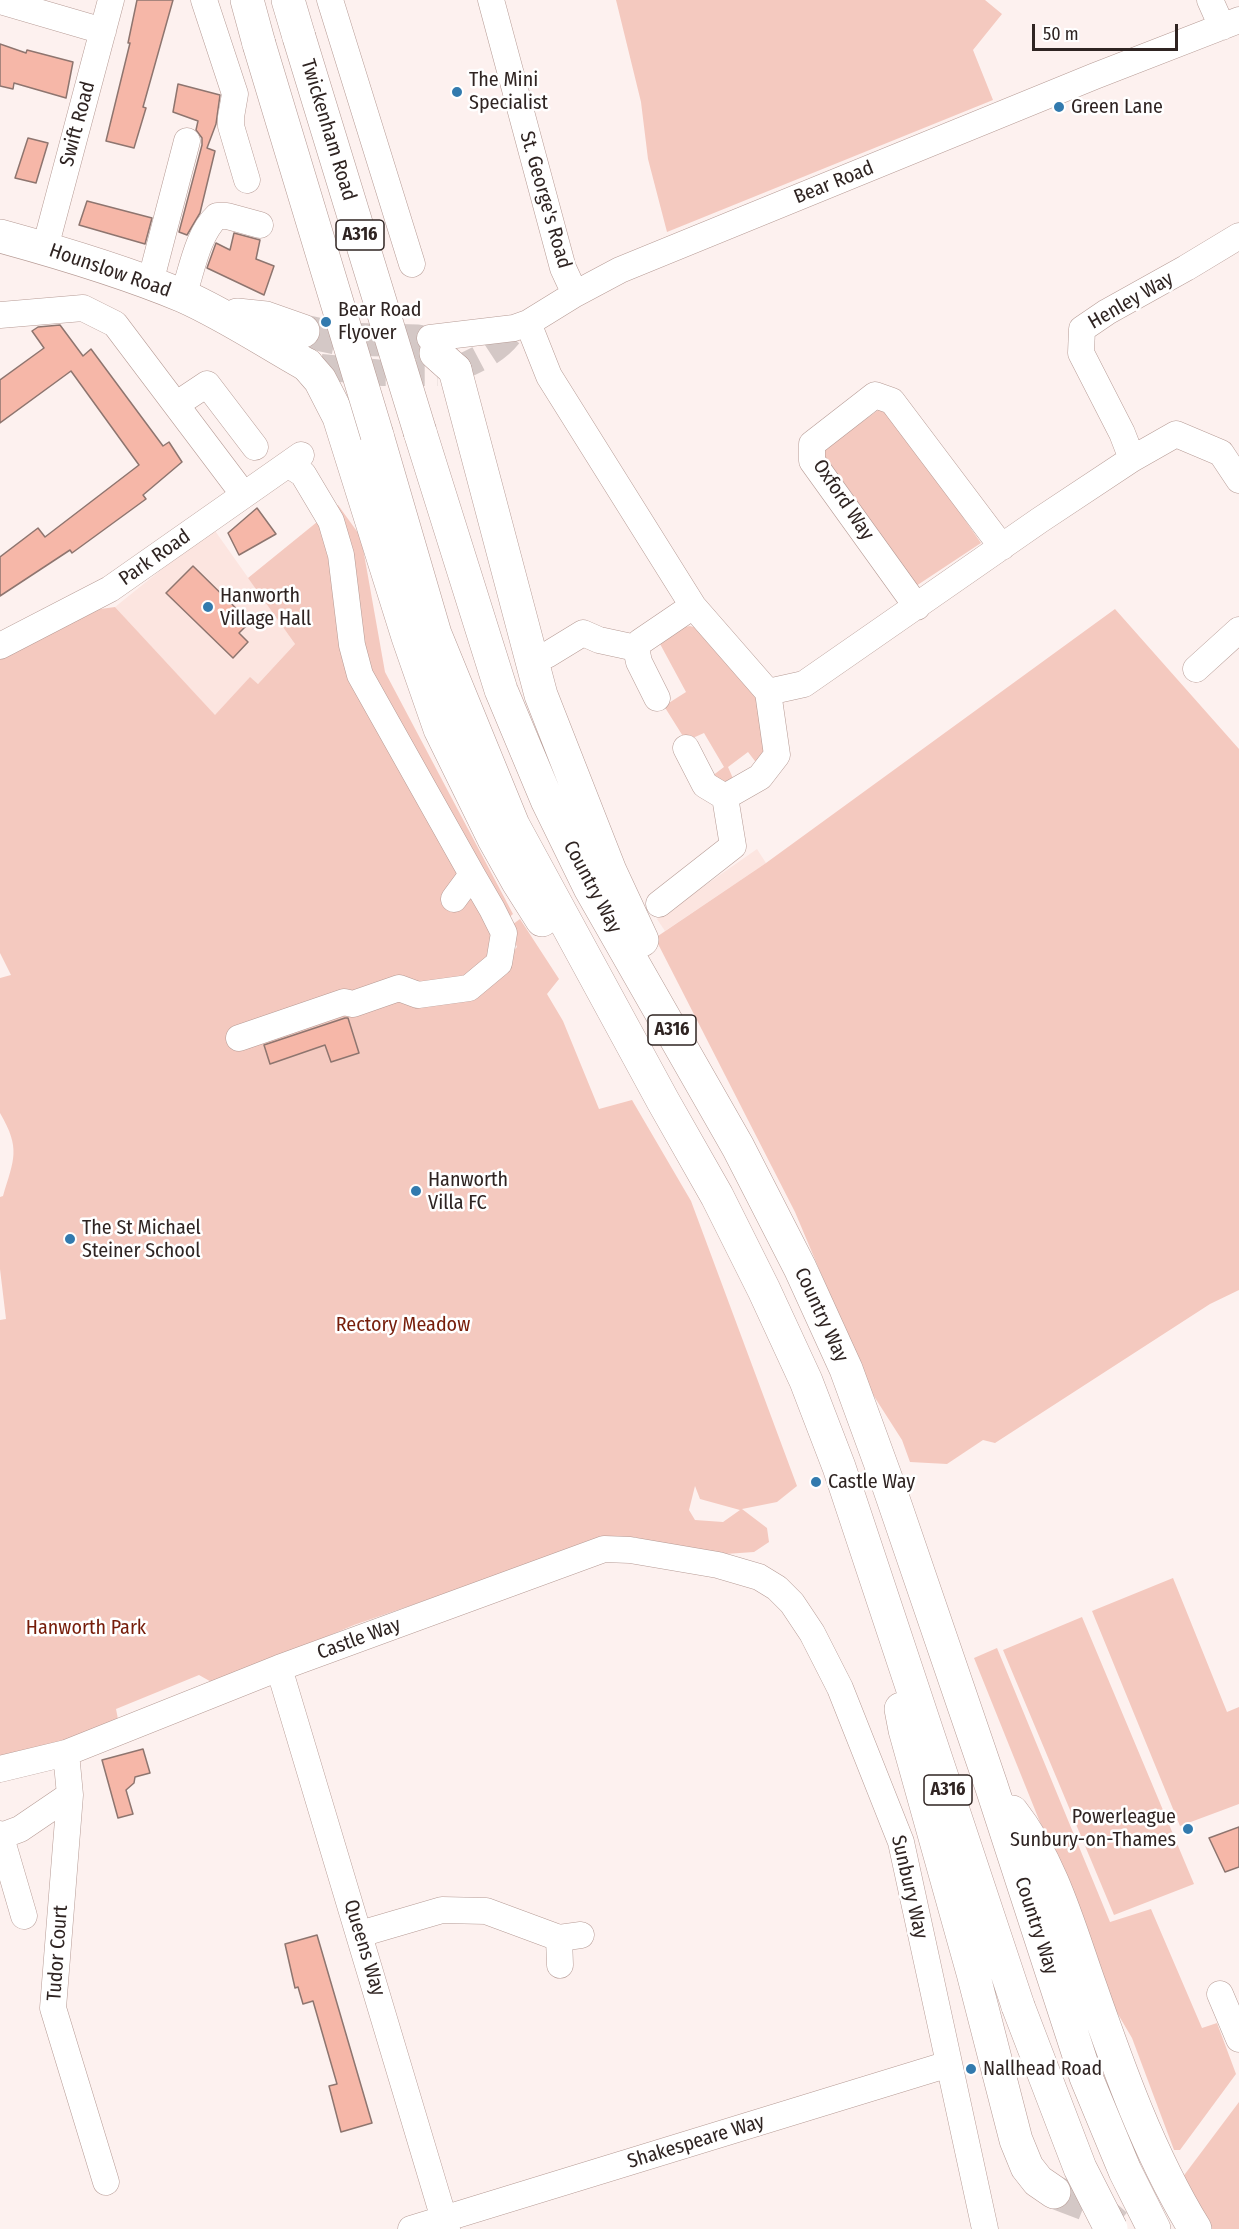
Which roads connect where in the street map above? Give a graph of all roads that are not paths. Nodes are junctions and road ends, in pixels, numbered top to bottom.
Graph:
1 (111, 0) edge
2 (204, 0) edge
3 (247, 0) edge
4 (288, 0) edge
5 (330, 0) edge
6 (491, 0) edge
7 (1210, 0) edge
8 (3, 1) edge
9 (1230, 23) edge
10 (103, 31) junction
11 (187, 141) dead end
12 (247, 180) dead end
13 (260, 225) dead end
14 (0, 236) edge
15 (1239, 236) edge
16 (45, 248) junction
17 (412, 264) dead end
18 (150, 283) junction
19 (575, 294) junction
20 (183, 296) junction
21 (218, 313) junction
22 (0, 315) edge
23 (521, 326) junction
24 (303, 331) tunnel mouth
25 (440, 359) joint
26 (177, 404) junction
27 (420, 432) joint
28 (255, 447) dead end
29 (1132, 459) junction
30 (1239, 480) edge
31 (244, 495) junction
32 (1002, 547) junction
33 (693, 606) junction
34 (917, 607) junction
35 (1239, 630) edge
36 (0, 646) edge
37 (636, 648) junction
38 (547, 655) dead end
39 (1196, 669) dead end
40 (768, 692) junction
41 (657, 698) dead end
42 (686, 748) dead end
43 (724, 797) junction
44 (474, 878) junction
45 (454, 900) dead end
46 (659, 904) dead end
47 (239, 1038) dead end
48 (663, 1101) junction
49 (738, 1147) junction
50 (875, 1574) junction
51 (759, 1576) joint
52 (279, 1668) junction
53 (66, 1753) junction
54 (0, 1769) edge
55 (991, 1785) junction
56 (70, 1796) junction
57 (0, 1835) edge
58 (24, 1916) dead end
59 (360, 1934) junction
60 (560, 1965) dead end
61 (1220, 1994) dead end
62 (1239, 2039) edge
63 (949, 2064) junction
64 (106, 2182) dead end
65 (1054, 2192) tunnel mouth
66 (445, 2224) edge
67 (411, 2229) edge
68 (985, 2229) edge
69 (1111, 2229) edge
70 (1154, 2229) edge
71 (1195, 2229) edge

1 - 10 street, Swift Road
2 - 12 street
3 - 48 main road, Country Way / A316, bridge
4 - 27 main road, Twickenham Road / A316, bridge
5 - 17 street
6 - 19 street, St. George's Road
7 - 9 street
8 - 10 street
9 - 19 street, Bear Road
10 - 16 street, Swift Road
11 - 18 street
13 - 20 street
14 - 16 main road, Hounslow Road
15 - 29 street, Henley Way
16 - 18 main road, Hounslow Road
18 - 20 main road, Hounslow Road
19 - 23 street, Bear Road
20 - 21 main road, Hounslow Road
21 - 24 main road, Hounslow Road
21 - 48 main road, Hounslow Road
22 - 26 street
23 - 25 street, Bear Road
23 - 33 street
25 - 49 main road
26 - 28 street
26 - 31 street
27 - 49 main road, Country Way / A316
29 - 30 street
29 - 32 street
31 - 36 street, Park Road
31 - 44 street, Park Road
32 - 34 street
32 - 34 street, Oxford Way
33 - 37 street
33 - 40 street
34 - 40 street
35 - 39 street
37 - 38 street
37 - 41 street
40 - 43 street
42 - 43 street
43 - 46 street
44 - 45 street
44 - 47 street
48 - 50 main road, Country Way / A316
49 - 55 main road, Country Way / A316
50 - 65 main road
50 - 69 main road, Country Way / A316, bridge
51 - 52 street, Castle Way
51 - 63 street, Sunbury Way
52 - 53 street, Castle Way
52 - 59 street, Queens Way
53 - 54 street, Castle Way
53 - 56 street, Tudor Court
55 - 70 main road, Country Way / A316
55 - 71 main road
56 - 57 street
56 - 64 street, Tudor Court
57 - 58 street
59 - 60 street
59 - 66 street, Queens Way
61 - 62 street
63 - 66 street, Shakespeare Way
63 - 68 street, Sunbury Way
66 - 67 street, Shakespeare Way

